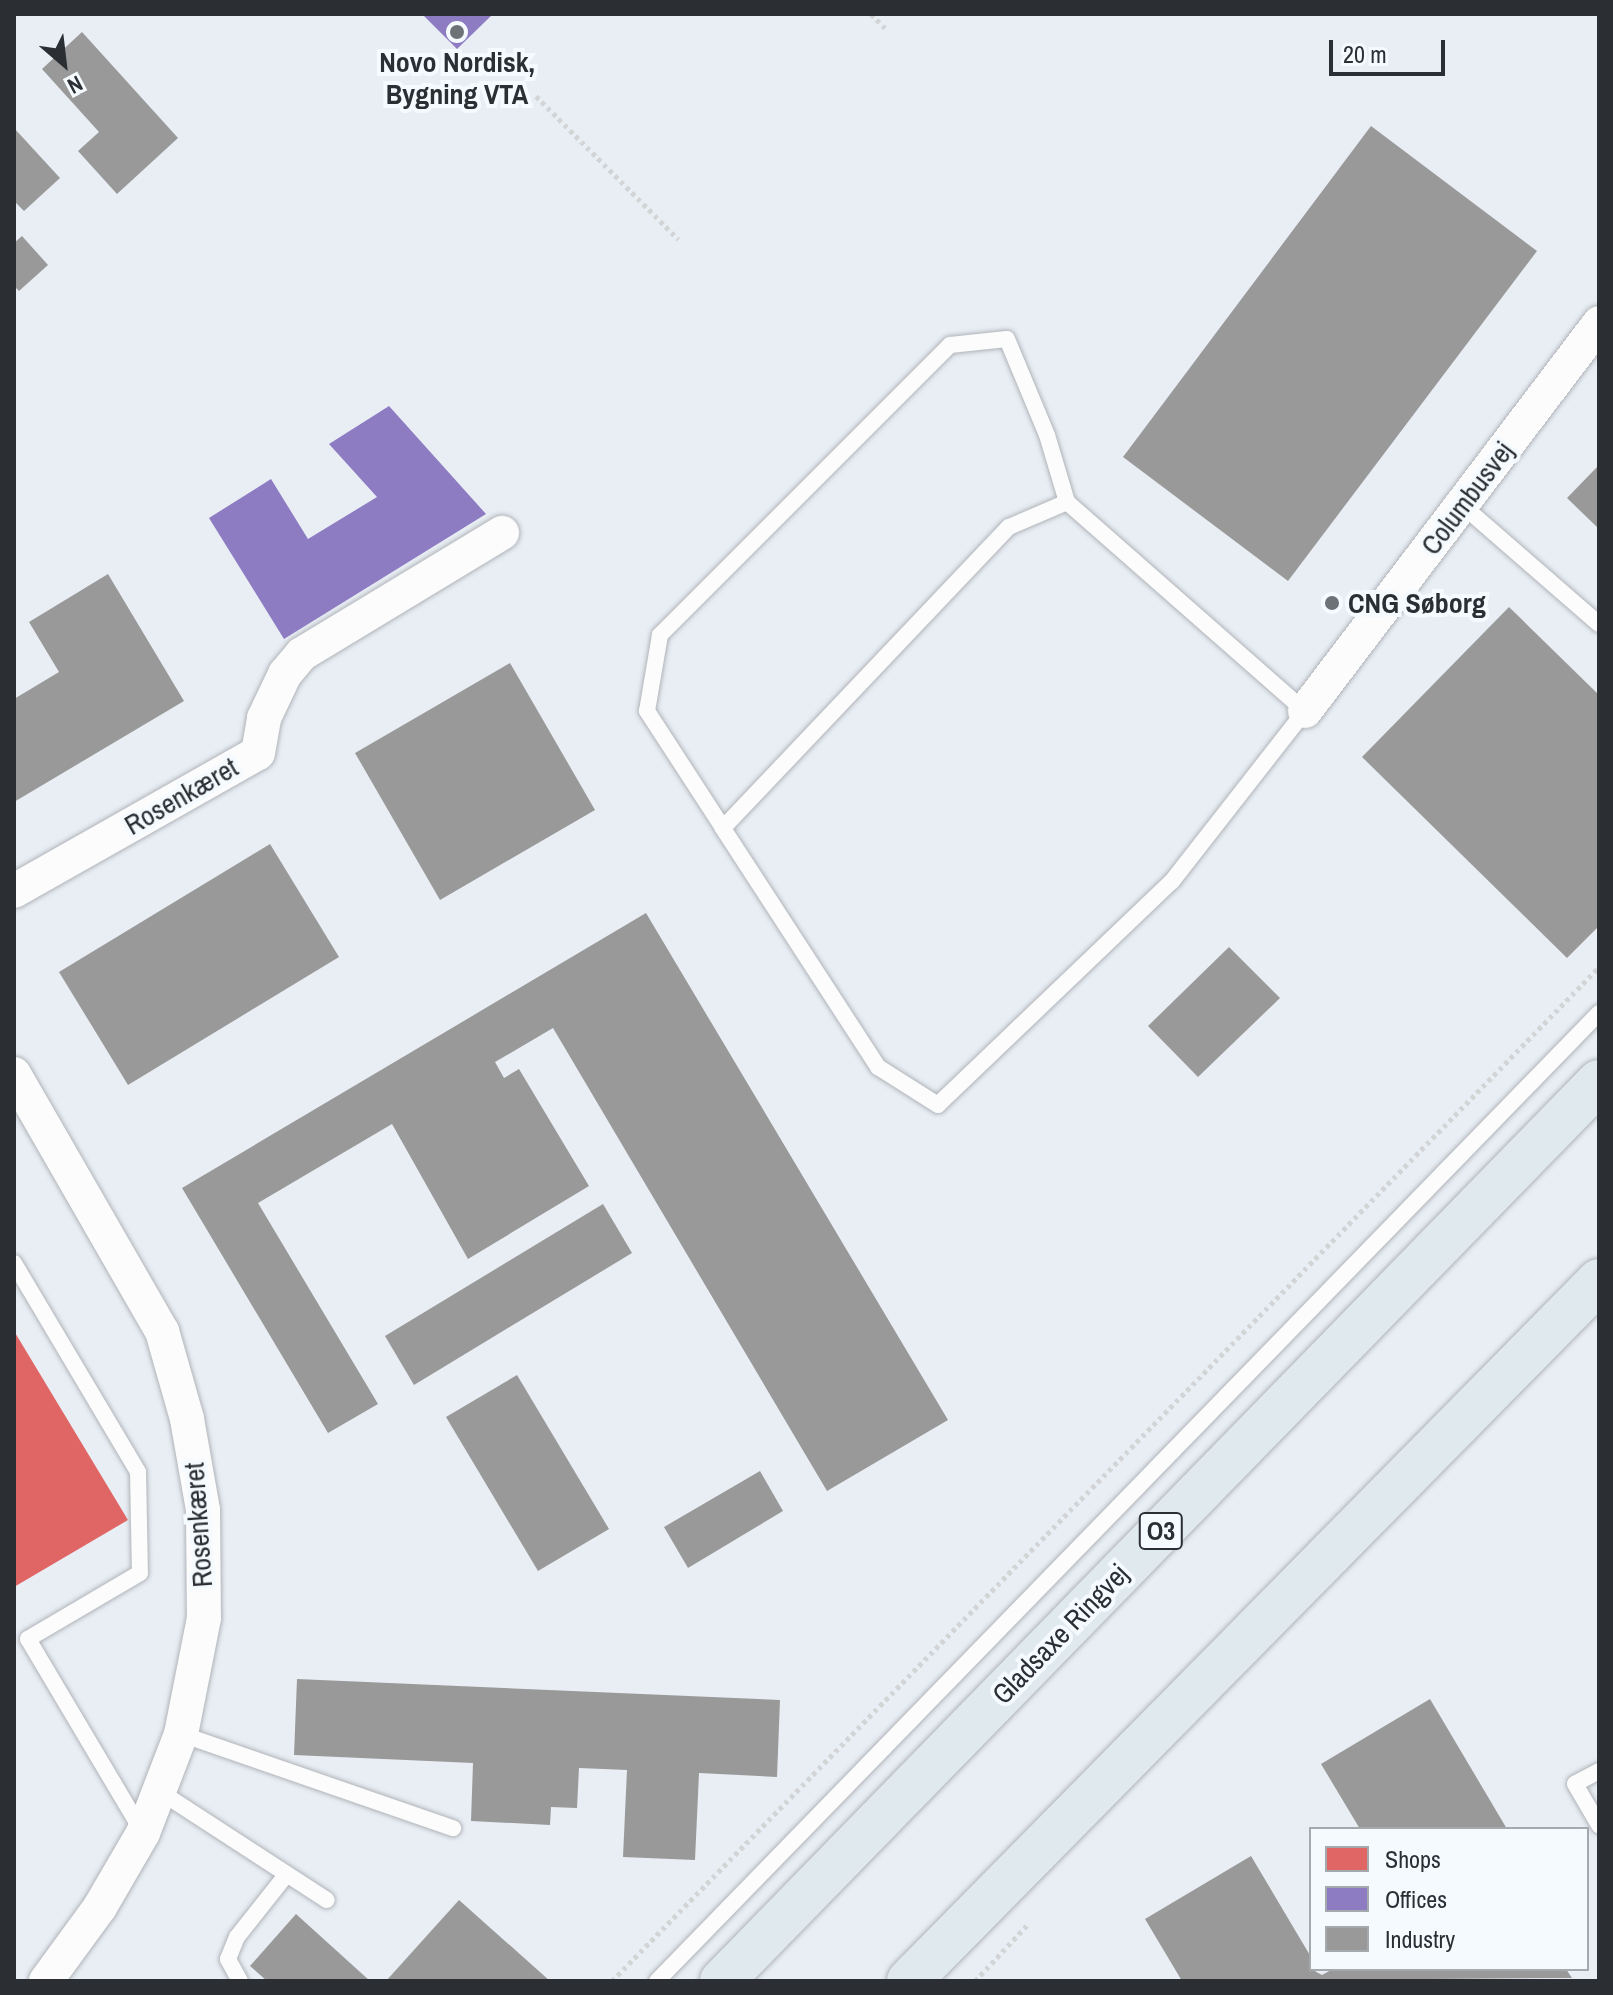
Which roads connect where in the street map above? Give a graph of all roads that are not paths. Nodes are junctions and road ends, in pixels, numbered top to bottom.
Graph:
1 (1599, 323) edge
2 (1067, 502) junction
3 (1462, 505) junction
4 (502, 533) dead end
5 (1599, 624) edge
6 (1305, 711) junction
7 (723, 828) junction
8 (14, 891) edge
9 (1599, 1013) edge
10 (14, 1074) edge
11 (1599, 1082) edge
12 (14, 1263) edge
13 (1599, 1281) edge
14 (181, 1734) junction
15 (1599, 1771) edge
16 (159, 1791) junction
17 (1599, 1825) edge
18 (453, 1828) dead end
19 (143, 1833) junction
20 (287, 1874) junction
21 (327, 1900) dead end
22 (46, 1981) edge
23 (240, 1981) edge
24 (657, 1981) edge
25 (722, 1981) edge
26 (909, 1981) edge

1 - 3 street, Columbusvej
2 - 6 lane
2 - 7 lane
2 - 7 lane
3 - 5 lane
3 - 6 street, Columbusvej
4 - 8 street, Rosenkæret
6 - 7 lane
9 - 24 lane
10 - 14 street, Rosenkæret
11 - 25 main road, Gladsaxe Ringvej / O3
12 - 19 lane
13 - 26 main road
14 - 16 street, Rosenkæret
14 - 18 lane
15 - 17 lane
16 - 19 street, Rosenkæret
16 - 20 lane
19 - 22 street, Rosenkæret
20 - 21 lane
20 - 23 lane

